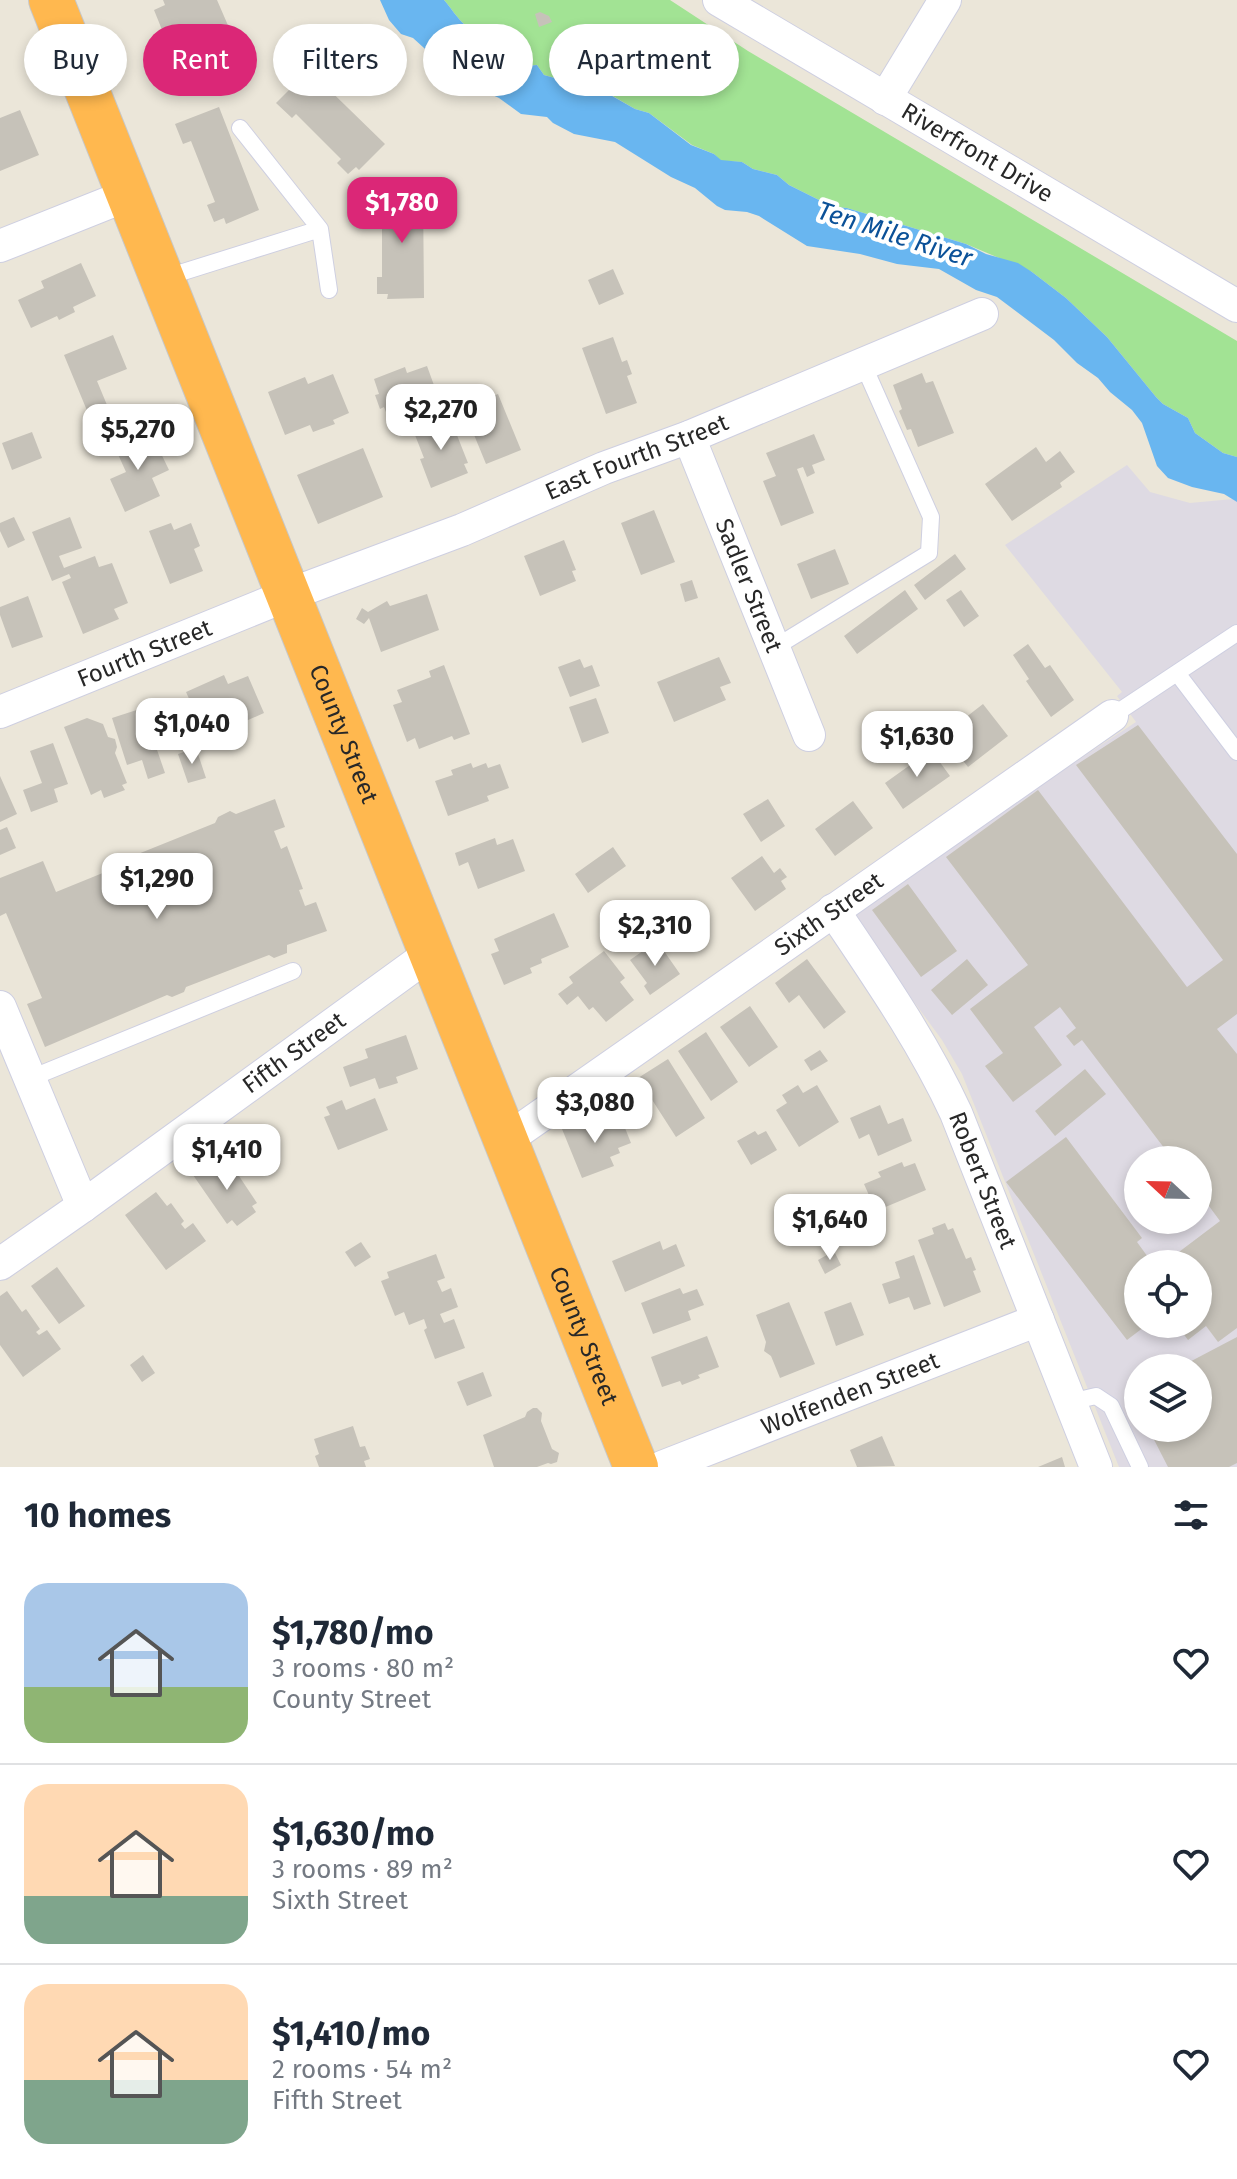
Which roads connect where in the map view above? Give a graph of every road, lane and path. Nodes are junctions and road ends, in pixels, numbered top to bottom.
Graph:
1 (51, 0) edge
2 (719, 0) edge
3 (945, 0) edge
4 (885, 99) junction
5 (240, 128) dead end
6 (128, 195) junction
7 (320, 229) junction
8 (0, 246) edge
9 (162, 279) junction
10 (329, 290) dead end
11 (1237, 306) edge
12 (982, 314) dead end
13 (863, 364) junction
14 (689, 437) junction
15 (288, 595) junction
16 (1237, 633) edge
17 (774, 648) junction
18 (1177, 673) junction
19 (0, 712) edge
20 (1112, 716) joint
21 (809, 735) dead end
22 (1237, 752) edge
23 (833, 910) junction
24 (431, 953) junction
25 (293, 971) dead end
26 (0, 1007) edge
27 (31, 1078) junction
28 (506, 1140) junction
29 (83, 1206) junction
30 (0, 1264) edge
31 (1038, 1320) junction
32 (1070, 1402) junction
33 (636, 1467) edge
34 (662, 1467) edge
35 (1096, 1467) edge
36 (1140, 1467) edge

1 - 6 highway, County Street
2 - 4 street, Riverfront Drive
3 - 4 street
4 - 11 street, Riverfront Drive
5 - 7 lane
6 - 8 street
6 - 9 highway, County Street
7 - 9 lane
7 - 10 lane
9 - 15 highway, County Street
12 - 13 street, East Fourth Street
13 - 14 street, East Fourth Street
13 - 17 lane
14 - 15 street, East Fourth Street
14 - 17 street, Sadler Street
15 - 19 street, Fourth Street
15 - 24 highway, County Street
16 - 18 lane
17 - 21 street, Sadler Street
18 - 20 lane
18 - 22 lane
20 - 23 street, Sixth Street
23 - 28 street, Sixth Street
23 - 31 street, Robert Street
24 - 28 highway, County Street
24 - 29 street, Fifth Street
25 - 27 lane
26 - 27 street
27 - 29 street
28 - 33 highway, County Street
29 - 30 street, Fifth Street
31 - 32 street, Robert Street
31 - 34 street, Wolfenden Street
32 - 35 street, Robert Street
32 - 36 lane

